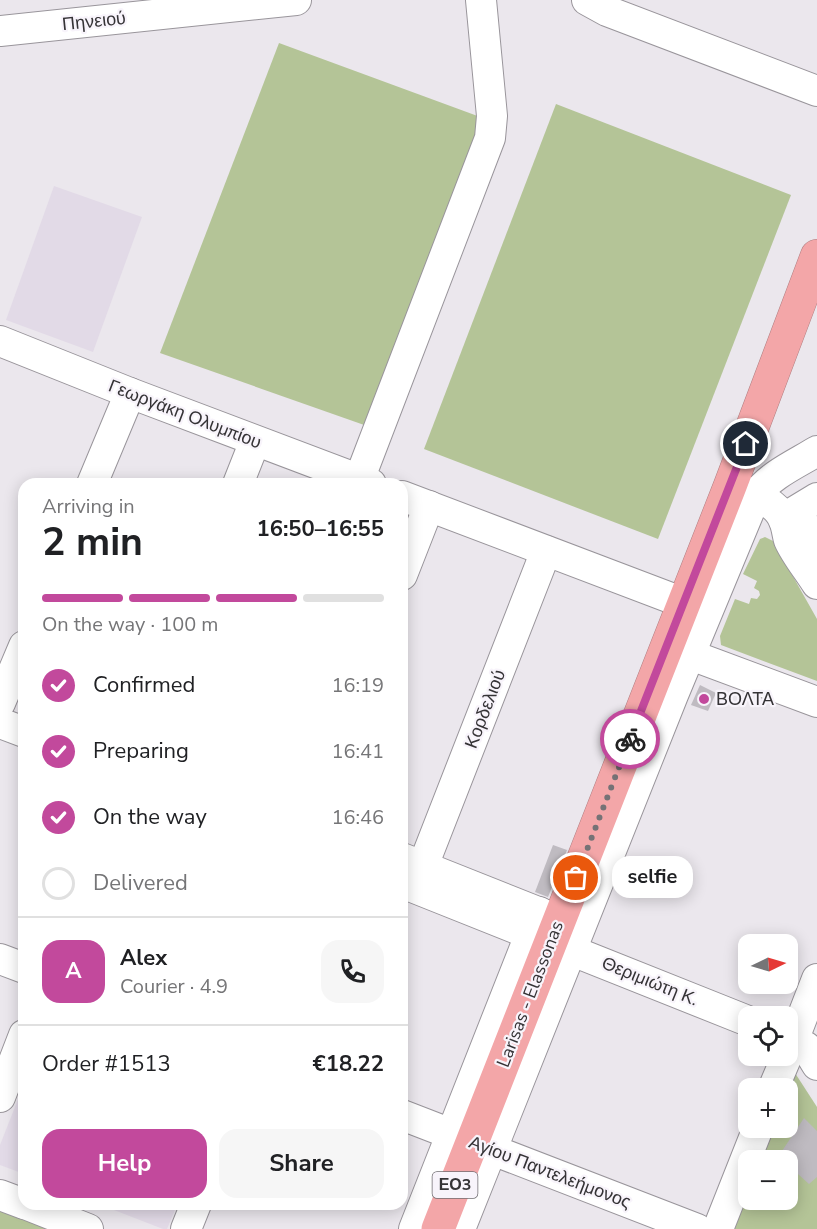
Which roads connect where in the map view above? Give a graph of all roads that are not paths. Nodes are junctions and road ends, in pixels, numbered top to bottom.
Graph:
1 (296, 0) edge
2 (481, 0) edge
3 (587, 0) edge
4 (61, 12) edge
5 (0, 31) edge
6 (817, 92) edge
7 (817, 255) edge
8 (2, 349) edge
9 (130, 393) junction
10 (255, 441) junction
11 (817, 451) edge
12 (95, 478) edge
13 (240, 478) edge
14 (354, 478) edge
15 (366, 478) edge
16 (743, 491) junction
17 (817, 498) edge
18 (416, 501) edge
19 (784, 518) junction
20 (817, 543) edge
21 (408, 544) edge
22 (546, 551) junction
23 (817, 584) edge
24 (684, 603) junction
25 (678, 651) junction
26 (18, 665) edge
27 (817, 702) edge
28 (5, 706) edge
29 (18, 724) edge
30 (409, 869) edge
31 (555, 931) junction
32 (0, 959) edge
33 (18, 966) edge
34 (817, 979) edge
35 (738, 1016) edge
36 (798, 1030) edge
37 (798, 1037) edge
38 (18, 1050) edge
39 (817, 1065) edge
40 (0, 1097) edge
41 (408, 1117) edge
42 (754, 1138) edge
43 (471, 1142) junction
44 (0, 1195) edge
45 (18, 1202) edge
46 (39, 1210) edge
47 (194, 1210) edge
48 (88, 1229) edge
49 (186, 1229) edge
50 (414, 1229) edge
51 (438, 1229) edge
52 (460, 1229) edge
53 (697, 1229) edge
54 (718, 1229) edge

1 - 4 street, Πηνειού
2 - 15 street
3 - 6 street
4 - 5 street, Πηνειού
7 - 16 highway, Larisas - Elassonas / ΕΟ3
8 - 9 street, Γεωργάκη Ολυμπίου
9 - 10 street, Γεωργάκη Ολυμπίου
9 - 12 street
10 - 13 street
10 - 14 street, Γεωργάκη Ολυμπίου
11 - 16 street
16 - 19 street
16 - 24 highway, Larisas - Elassonas / ΕΟ3
16 - 25 street
17 - 19 street
18 - 21 street
18 - 22 street
19 - 20 street
19 - 23 street
22 - 24 street
22 - 30 street, Κορδελιού
24 - 25 highway, Larisas - Elassonas / ΕΟ3
25 - 27 street
25 - 31 highway, Larisas - Elassonas / ΕΟ3
26 - 28 street
28 - 29 street
30 - 31 street, Θεριμιώτη Κ.
31 - 35 street, Θεριμιώτη Κ.
31 - 43 highway, Larisas - Elassonas / ΕΟ3
32 - 33 street
34 - 36 street
37 - 39 street
38 - 40 street
41 - 43 street, Αγίου Παντελεήμονος
42 - 54 street
43 - 50 street
43 - 51 highway, Larisas - Elassonas / ΕΟ3
43 - 52 street
43 - 53 street, Αγίου Παντελεήμονος
44 - 45 street
46 - 48 street
47 - 49 street

